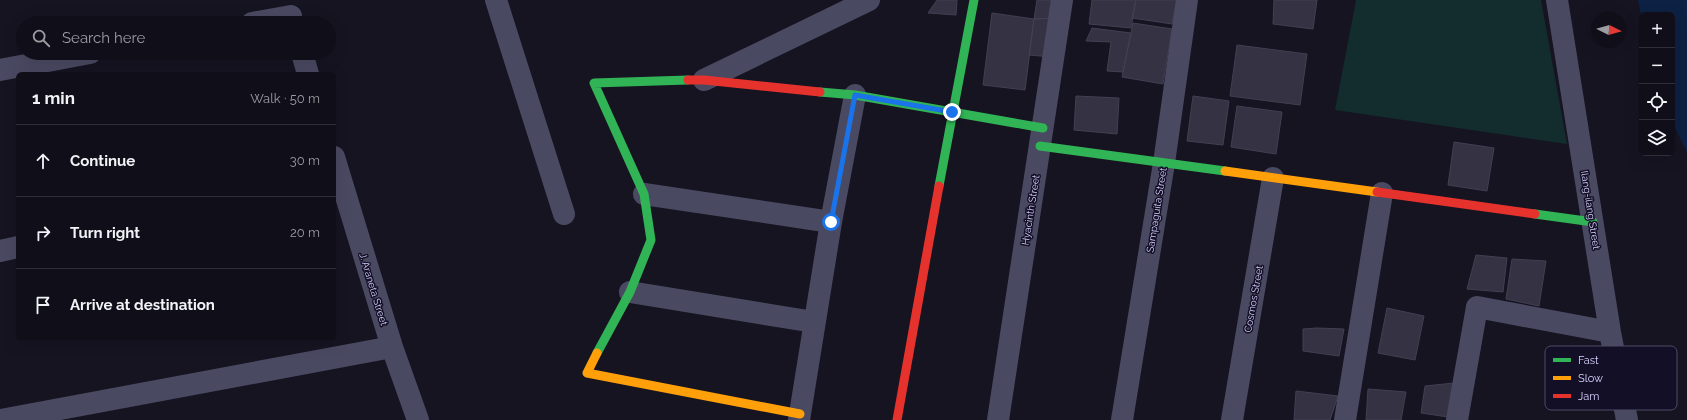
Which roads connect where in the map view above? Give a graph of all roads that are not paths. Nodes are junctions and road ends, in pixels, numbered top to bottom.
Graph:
1 (496, 0) edge
2 (869, 0) edge
3 (974, 0) edge
4 (1062, 0) edge
5 (1187, 0) edge
6 (1557, 0) edge
7 (290, 13) edge
8 (279, 16) edge
9 (53, 60) edge
10 (304, 60) edge
11 (0, 70) edge
12 (307, 72) edge
13 (704, 80) junction
14 (855, 95) junction
15 (952, 112) junction
16 (1041, 137) junction
17 (1164, 163) junction
18 (336, 172) edge
19 (1274, 178) junction
20 (338, 187) edge
21 (1382, 193) junction
22 (644, 194) junction
23 (564, 214) dead end
24 (831, 222) junction
25 (1593, 222) junction
26 (16, 247) edge
27 (0, 251) edge
28 (630, 292) junction
29 (814, 322) junction
30 (1610, 332) junction
31 (1613, 346) edge
32 (392, 347) junction
33 (1625, 410) edge
34 (800, 417) edge
35 (1, 420) edge
36 (418, 420) edge
37 (897, 420) edge
38 (998, 420) edge
39 (1122, 420) edge
40 (1232, 420) edge
41 (1345, 420) edge
42 (1457, 420) edge
43 (1627, 420) edge

1 - 23 street
2 - 13 street
3 - 15 street
4 - 16 street, Hyacinth Street
5 - 17 street, Sampaguita Street
6 - 25 street, Ilang-ilang Street
7 - 8 street
9 - 11 street
10 - 12 street
13 - 14 street
13 - 22 street
14 - 15 street
14 - 24 street
15 - 16 street
15 - 37 street
16 - 17 street
16 - 38 street, Hyacinth Street
17 - 19 street
17 - 39 street, Sampaguita Street
18 - 20 street, J. Araneta Street
19 - 21 street
19 - 40 street, Cosmos Street
20 - 32 street, J. Araneta Street
21 - 25 street
21 - 41 street
22 - 24 street
22 - 28 street
24 - 29 street
25 - 30 street, Ilang-ilang Street
26 - 27 street
28 - 29 street
28 - 34 street
29 - 34 street
30 - 31 street, Ilang-ilang Street
30 - 42 street
32 - 35 street
32 - 36 street, J. Araneta Street
33 - 43 street, Ilang-ilang Street

